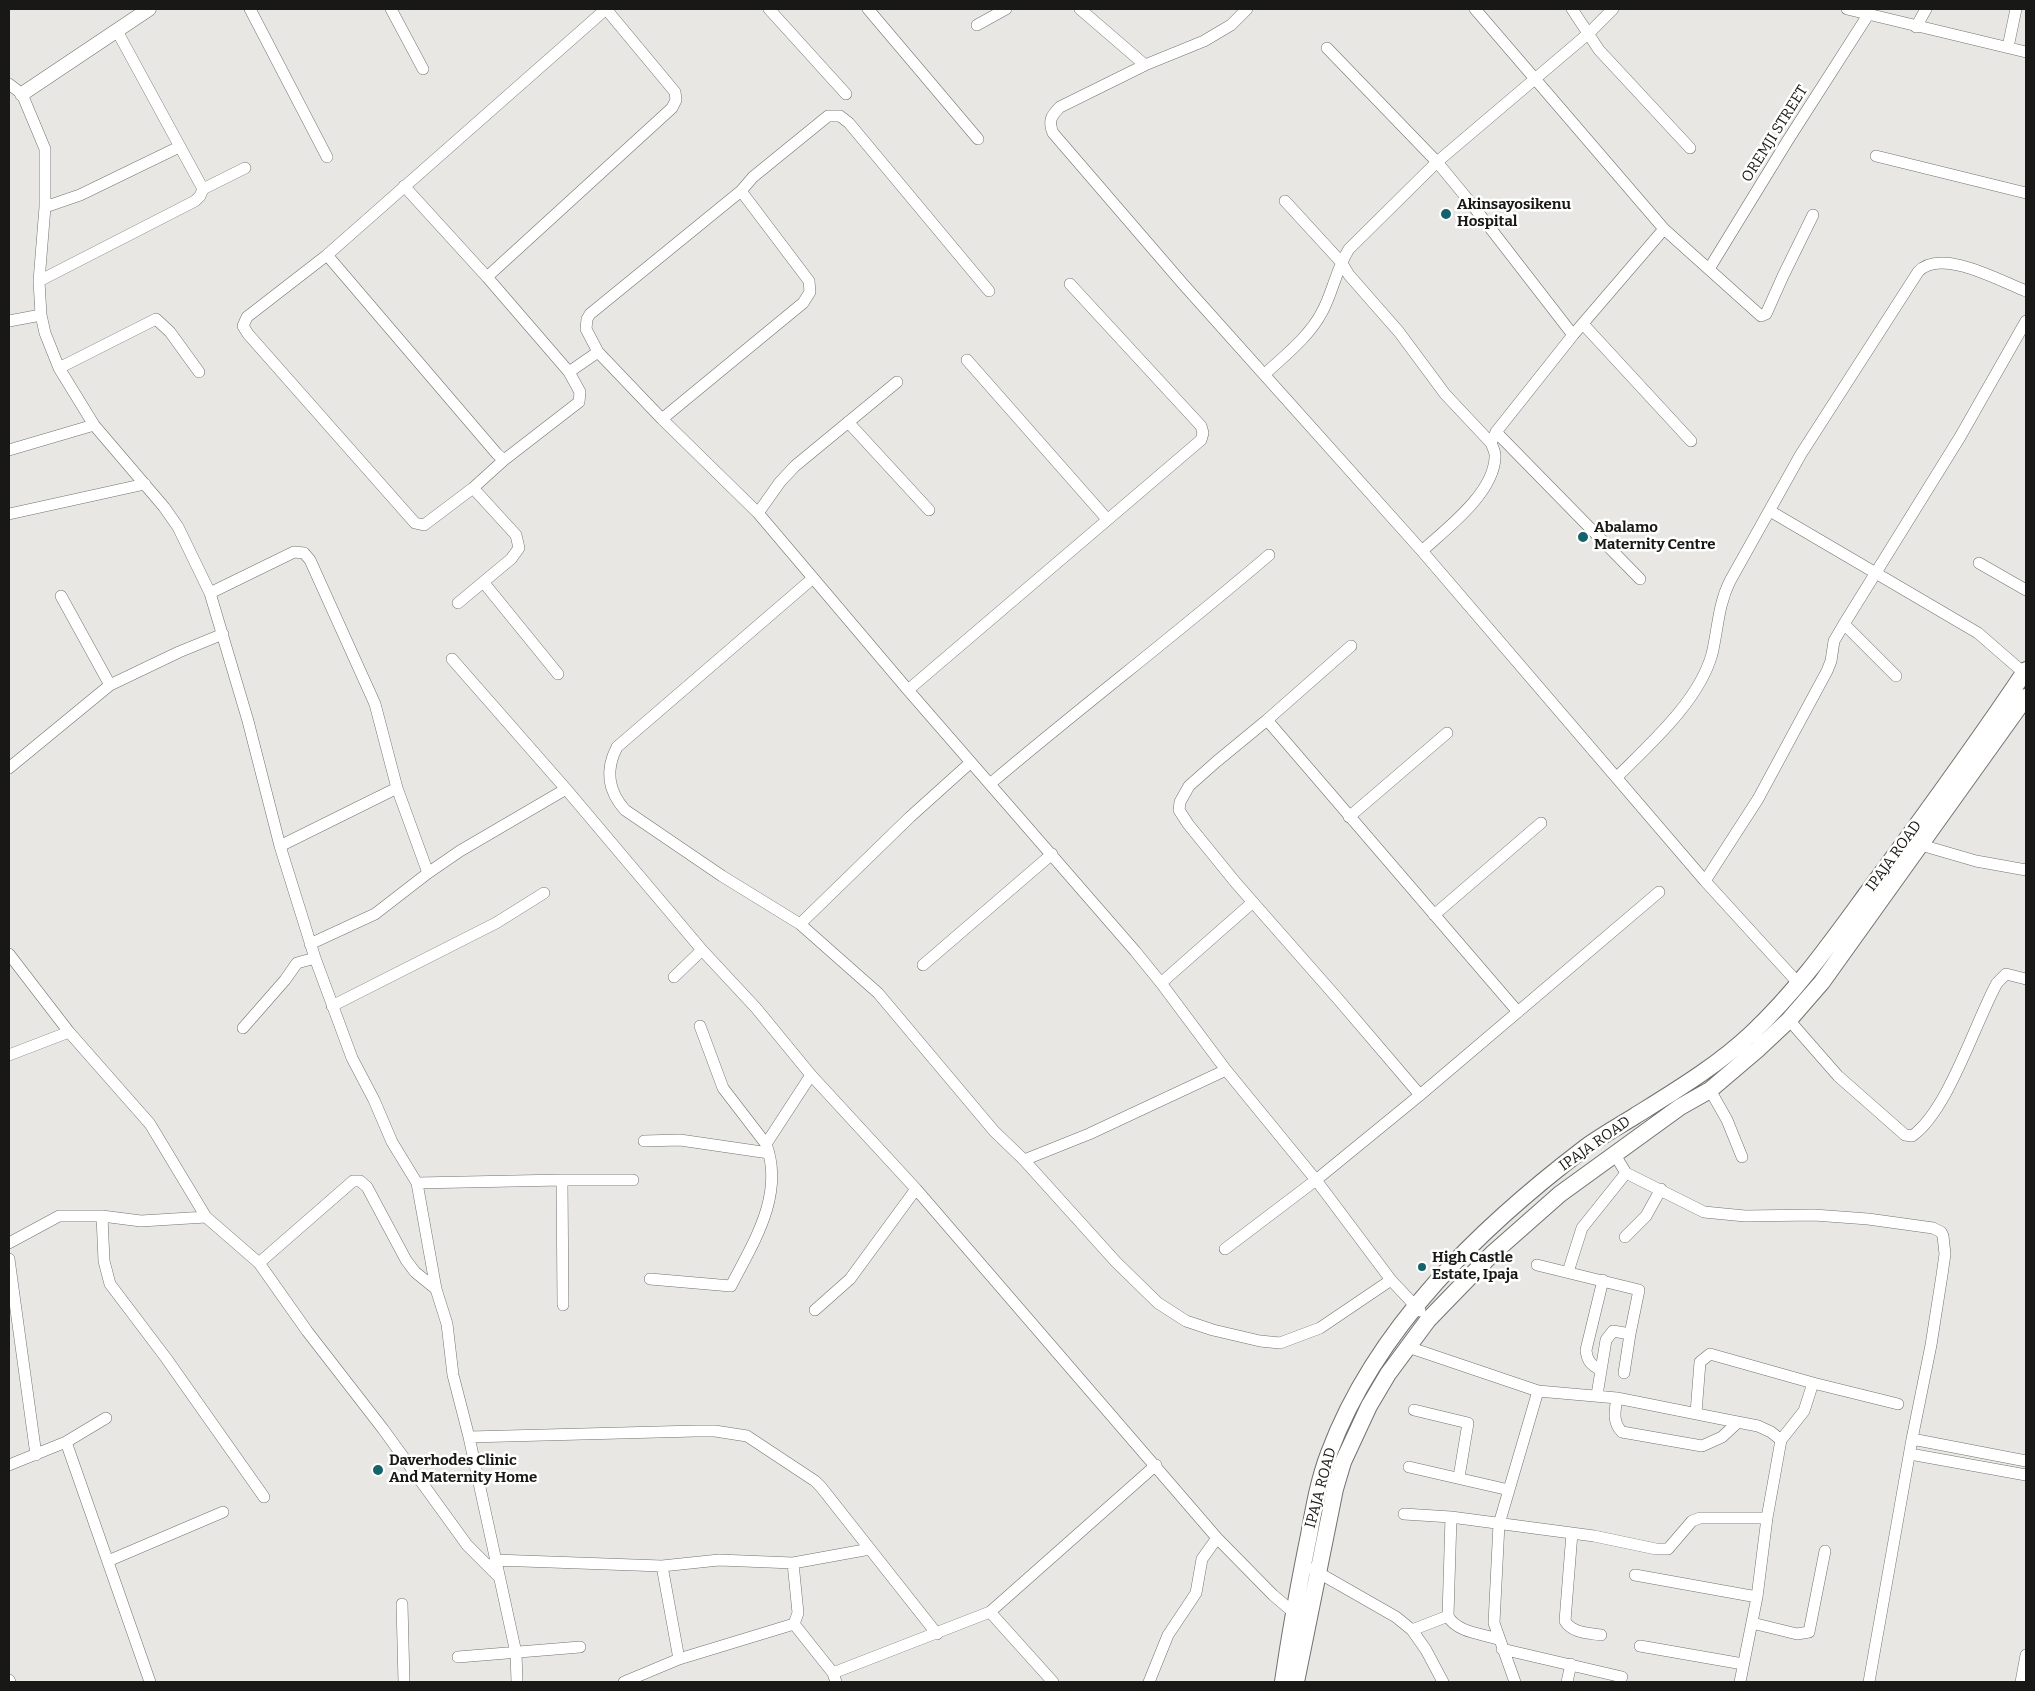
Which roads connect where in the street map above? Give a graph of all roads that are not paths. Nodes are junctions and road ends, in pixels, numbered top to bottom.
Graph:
1 (148, 9) edge
2 (250, 9) edge
3 (391, 9) edge
4 (606, 9) edge
5 (769, 9) edge
6 (868, 9) edge
7 (1006, 9) edge
8 (1080, 9) edge
9 (1247, 9) edge
10 (1475, 9) edge
11 (1572, 9) edge
12 (1613, 9) edge
13 (1847, 9) edge
14 (1926, 9) edge
15 (2016, 9) edge
16 (1868, 15) junction
17 (977, 25) dead end
18 (1916, 27) junction
19 (117, 31) junction
20 (1589, 33) junction
21 (1327, 48) dead end
22 (2008, 48) junction
23 (2026, 52) edge
24 (1145, 65) junction
25 (424, 69) dead end
26 (1534, 78) junction
27 (9, 84) edge
28 (22, 94) junction
29 (846, 94) dead end
30 (978, 139) dead end
31 (179, 147) junction
32 (1690, 148) dead end
33 (1876, 156) dead end
34 (327, 157) dead end
35 (1437, 162) junction
36 (245, 168) dead end
37 (404, 186) junction
38 (203, 189) junction
39 (741, 191) junction
40 (2026, 193) edge
41 (1285, 201) dead end
42 (45, 207) junction
43 (1813, 215) dead end
44 (1664, 229) junction
45 (327, 255) junction
46 (1341, 262) junction
47 (1709, 269) junction
48 (487, 277) junction
49 (39, 282) junction
50 (1070, 284) dead end
51 (989, 291) dead end
52 (2026, 291) edge
53 (41, 315) junction
54 (9, 321) edge
55 (2026, 321) edge
56 (1583, 324) junction
57 (1573, 335) junction
58 (598, 352) junction
59 (967, 360) dead end
60 (59, 368) junction
61 (199, 372) dead end
62 (569, 372) junction
63 (1265, 374) junction
64 (896, 382) dead end
65 (662, 418) junction
66 (848, 422) junction
67 (94, 425) junction
68 (1496, 432) junction
69 (1691, 442) dead end
70 (1491, 443) junction
71 (9, 450) edge
72 (504, 460) junction
73 (145, 484) junction
74 (473, 488) junction
75 (929, 510) dead end
76 (1770, 511) junction
77 (758, 513) junction
78 (9, 514) edge
79 (1107, 518) junction
80 (1422, 551) junction
81 (1269, 555) dead end
82 (1979, 563) dead end
83 (1875, 574) junction
84 (812, 579) junction
85 (1640, 579) dead end
86 (484, 583) junction
87 (2026, 590) edge
88 (210, 594) junction
89 (60, 596) dead end
90 (458, 603) dead end
91 (1844, 624) junction
92 (223, 634) junction
93 (1351, 646) dead end
94 (452, 659) dead end
95 (2025, 671) edge
96 (558, 674) dead end
97 (1896, 676) dead end
98 (110, 685) junction
99 (908, 690) junction
100 (2026, 697) edge
101 (1267, 720) junction
102 (1447, 732) dead end
103 (10, 761) edge
104 (970, 763) junction
105 (1617, 777) junction
106 (990, 784) junction
107 (397, 788) junction
108 (566, 789) junction
109 (1349, 817) junction
110 (1541, 823) dead end
111 (1921, 845) junction
112 (280, 846) junction
113 (1052, 854) junction
114 (2026, 870) edge
115 (428, 873) junction
116 (1706, 881) junction
117 (1659, 892) dead end
118 (544, 893) dead end
119 (1253, 902) junction
120 (1434, 915) junction
121 (800, 924) junction
122 (310, 944) junction
123 (702, 950) junction
124 (9, 954) edge
125 (314, 958) junction
126 (923, 965) dead end
127 (674, 977) dead end
128 (2026, 979) edge
129 (1161, 983) junction
130 (1800, 984) junction
131 (332, 1006) junction
132 (1518, 1012) junction
133 (1789, 1020) junction
134 (700, 1026) dead end
135 (243, 1028) dead end
136 (69, 1032) junction
137 (9, 1055) edge
138 (1226, 1070) junction
139 (811, 1075) junction
140 (1710, 1090) junction
141 (1420, 1095) junction
142 (644, 1141) dead end
143 (768, 1149) junction
144 (1615, 1155) junction
145 (1742, 1157) dead end
146 (1024, 1160) junction
147 (1626, 1174) junction
148 (562, 1180) junction
149 (633, 1180) dead end
150 (1316, 1180) junction
151 (417, 1183) junction
152 (916, 1189) junction
153 (1660, 1189) junction
154 (102, 1216) junction
155 (206, 1217) junction
156 (1625, 1237) dead end
157 (9, 1243) edge
158 (1225, 1248) dead end
159 (9, 1259) edge
160 (259, 1263) junction
161 (1537, 1265) dead end
162 (1568, 1272) junction
163 (650, 1279) dead end
164 (1391, 1280) junction
165 (1603, 1280) junction
166 (436, 1289) junction
167 (563, 1305) dead end
168 (1416, 1307) junction
169 (815, 1310) dead end
170 (1428, 1320) junction
171 (1630, 1334) junction
172 (1408, 1347) junction
173 (1601, 1370) junction
174 (1624, 1372) dead end
175 (1813, 1383) junction
176 (1538, 1391) junction
177 (1597, 1395) junction
178 (1617, 1398) junction
179 (1898, 1404) dead end
180 (1414, 1410) dead end
181 (1696, 1413) junction
182 (106, 1418) dead end
183 (1737, 1423) junction
184 (469, 1437) junction
185 (1912, 1439) junction
186 (1781, 1440) junction
187 (66, 1442) junction
188 (1910, 1454) junction
189 (36, 1455) junction
190 (2026, 1460) edge
191 (9, 1465) edge
192 (1156, 1465) junction
193 (1409, 1466) dead end
194 (2026, 1475) edge
195 (1458, 1477) junction
196 (1509, 1490) junction
197 (264, 1497) dead end
198 (223, 1512) dead end
199 (1404, 1514) dead end
200 (1451, 1517) junction
201 (1767, 1518) junction
202 (1499, 1524) junction
203 (1572, 1533) junction
204 (1217, 1538) junction
205 (870, 1549) junction
206 (1825, 1551) dead end
207 (495, 1560) junction
208 (108, 1561) junction
209 (793, 1563) junction
210 (662, 1566) junction
211 (1310, 1567) junction
212 (1635, 1575) dead end
213 (500, 1578) junction
214 (1757, 1597) junction
215 (402, 1604) dead end
216 (990, 1612) junction
217 (1293, 1612) junction
218 (1448, 1616) junction
219 (794, 1624) junction
220 (1752, 1624) junction
221 (1412, 1630) junction
222 (937, 1634) junction
223 (1601, 1635) dead end
224 (1500, 1644) junction
225 (1640, 1646) dead end
226 (580, 1647) dead end
227 (516, 1653) junction
228 (2026, 1655) edge
229 (458, 1657) dead end
230 (678, 1659) junction
231 (1571, 1664) junction
232 (1743, 1664) junction
233 (1622, 1677) dead end
234 (835, 1678) edge
235 (150, 1682) edge
236 (404, 1682) edge
237 (517, 1682) edge
238 (624, 1682) edge
239 (1054, 1682) edge
240 (1149, 1682) edge
241 (1283, 1682) edge
242 (1296, 1682) edge
243 (1443, 1682) edge
244 (1515, 1682) edge
245 (1567, 1682) edge
246 (1740, 1682) edge
247 (1869, 1682) edge
248 (2021, 1682) edge

1 - 19 street
2 - 34 street
3 - 25 street
4 - 37 street
4 - 48 street
5 - 29 street
6 - 30 street
7 - 17 street
8 - 24 street
9 - 24 street
10 - 26 street
11 - 20 street
12 - 20 street
13 - 16 street
14 - 18 street
15 - 22 street
16 - 18 street
16 - 47 street, OREMJI STREET
18 - 22 street
19 - 28 street
19 - 31 street
20 - 26 street
20 - 32 street
21 - 35 street
22 - 23 street
24 - 63 street
26 - 35 street
26 - 44 street
27 - 28 street
28 - 42 street
31 - 38 street
31 - 42 street
33 - 40 street
35 - 46 street
35 - 57 street
36 - 38 street
37 - 45 street
37 - 48 street
38 - 49 street
39 - 51 street
39 - 58 street
39 - 65 street
41 - 46 street
42 - 49 street
43 - 47 street
44 - 47 street
44 - 56 street
45 - 72 street
45 - 74 street
46 - 63 street
46 - 70 street
48 - 62 street
49 - 53 street
50 - 79 street
52 - 76 street
53 - 54 street
53 - 60 street
55 - 83 street
56 - 57 street
56 - 69 street
57 - 68 street
58 - 62 street
58 - 65 street
59 - 79 street
60 - 61 street
60 - 67 street
62 - 72 street
63 - 80 street
64 - 66 street
65 - 77 street
66 - 75 street
66 - 77 street
67 - 71 street
67 - 73 street
68 - 70 street
68 - 85 street
70 - 80 street
72 - 74 street
73 - 78 street
73 - 88 street
74 - 86 street
76 - 83 street
76 - 105 street
77 - 84 street
79 - 99 street
80 - 105 street
81 - 106 street
82 - 87 street
83 - 91 street
83 - 95 street
84 - 99 street
84 - 121 street
86 - 90 street
86 - 96 street
88 - 92 street
88 - 107 street
89 - 98 street
91 - 97 street
91 - 116 street
92 - 98 street
92 - 112 street
93 - 101 street
94 - 108 street
95 - 130 main road, IPAJA ROAD
98 - 103 street
99 - 104 street
100 - 111 main road, IPAJA ROAD
101 - 109 street
101 - 119 street
102 - 109 street
104 - 106 street
104 - 121 street
105 - 116 street
106 - 113 street
107 - 112 street
107 - 115 street
108 - 115 street
108 - 123 street
109 - 120 street
110 - 120 street
111 - 114 street
111 - 133 main road, IPAJA ROAD
112 - 122 street
113 - 126 street
113 - 129 street
115 - 122 street
116 - 130 street
117 - 132 street
118 - 131 street
119 - 129 street
119 - 141 street
120 - 132 street
121 - 146 street
122 - 125 street
123 - 127 street
123 - 139 street
124 - 136 street
125 - 131 street
125 - 135 street
128 - 133 street
129 - 138 street
130 - 168 main road, IPAJA ROAD
131 - 151 street
132 - 141 street
133 - 140 main road, IPAJA ROAD
134 - 143 street
136 - 137 street
136 - 155 street
138 - 146 street
138 - 150 street
139 - 143 street
139 - 152 street
140 - 144 main road, IPAJA ROAD
140 - 145 street
141 - 150 street
142 - 143 street
143 - 163 street
144 - 147 street
144 - 170 main road, IPAJA ROAD
146 - 164 street
147 - 153 street
147 - 162 street
148 - 149 street
148 - 151 street
148 - 167 street
150 - 158 street
150 - 164 street
151 - 166 street
152 - 169 street
152 - 192 street
153 - 156 street
153 - 185 street
154 - 155 street
154 - 157 street
154 - 197 street
155 - 160 street
159 - 189 street
160 - 166 street
160 - 213 street
161 - 162 street
162 - 165 street
164 - 168 street
165 - 171 street
165 - 173 street
166 - 184 street
168 - 170 street
168 - 211 main road, IPAJA ROAD
170 - 172 main road, IPAJA ROAD
171 - 173 street
171 - 174 street
172 - 176 street
172 - 211 main road, IPAJA ROAD
173 - 177 street
175 - 179 street
175 - 181 street
175 - 186 street
176 - 177 street
176 - 196 street
177 - 178 street
178 - 181 street
178 - 183 street
180 - 195 street
181 - 183 street
182 - 187 street
183 - 186 street
184 - 205 street
184 - 207 street
185 - 188 street
185 - 190 street
186 - 201 street
187 - 189 street
187 - 208 street
188 - 194 street
188 - 247 street
189 - 191 street
192 - 204 street
192 - 216 street
193 - 195 street
195 - 196 street
196 - 202 street
198 - 208 street
199 - 200 street
200 - 202 street
200 - 218 street
201 - 203 street
201 - 214 street
202 - 203 street
202 - 224 street
203 - 223 street
204 - 217 street
204 - 240 street
205 - 209 street
205 - 222 street
206 - 220 street
207 - 210 street
207 - 213 street
208 - 235 street
209 - 210 street
209 - 219 street
210 - 230 street
211 - 217 main road, IPAJA ROAD
211 - 221 street
211 - 242 main road, IPAJA ROAD
212 - 214 street
213 - 227 street
214 - 220 street
215 - 236 street
216 - 222 street
216 - 239 street
217 - 241 main road, IPAJA ROAD
218 - 221 street
218 - 224 street
219 - 230 street
219 - 234 street
220 - 232 street
221 - 243 street
222 - 234 street
224 - 231 street
224 - 244 street
225 - 232 street
226 - 227 street
227 - 229 street
227 - 237 street
228 - 248 street
230 - 238 street
231 - 233 street
231 - 245 street
232 - 246 street

